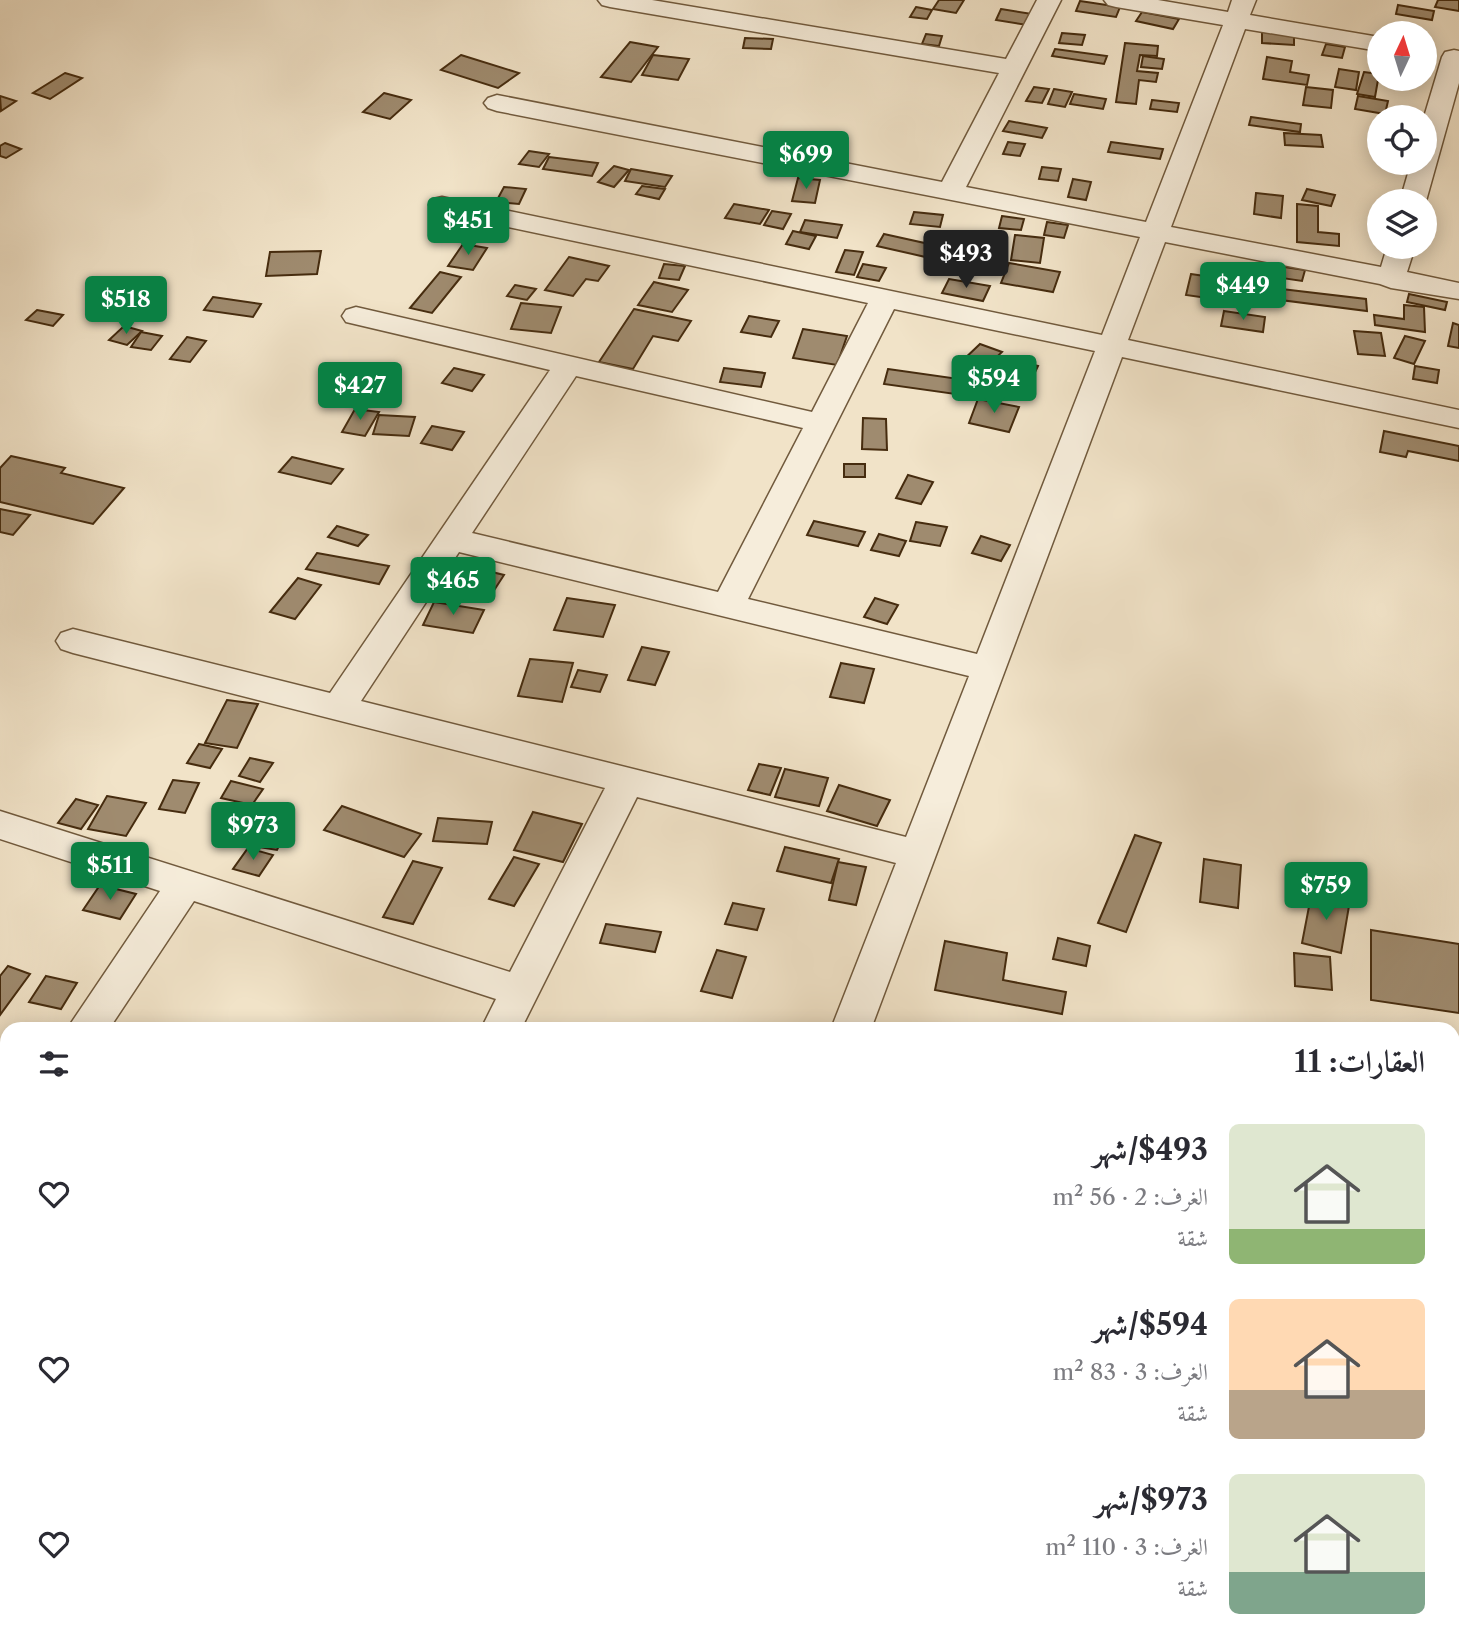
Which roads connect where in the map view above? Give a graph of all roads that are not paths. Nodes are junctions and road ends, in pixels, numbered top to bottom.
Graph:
1 (610, 0) edge
2 (1049, 0) edge
3 (1116, 0) edge
4 (1240, 10) edge
5 (1367, 41) edge
6 (1449, 56) edge
7 (1014, 68) junction
8 (497, 103) dead end
9 (1437, 107) edge
10 (950, 193) junction
11 (442, 205) dead end
12 (1154, 233) junction
13 (1397, 259) edge
14 (1391, 280) junction
15 (1459, 292) edge
16 (885, 298) junction
17 (356, 316) dead end
18 (1112, 345) junction
19 (568, 365) junction
20 (1459, 419) edge
21 (821, 423) junction
22 (451, 539) junction
23 (728, 606) junction
24 (74, 641) dead end
25 (988, 669) junction
26 (338, 708) junction
27 (627, 780) junction
28 (0, 825) edge
29 (918, 855) junction
30 (185, 884) junction
31 (521, 991) junction
32 (93, 1022) edge
33 (505, 1022) edge
34 (854, 1022) edge

1 - 7 street
2 - 7 street
3 - 4 street
4 - 5 street
4 - 12 street
6 - 9 street
7 - 10 street
8 - 10 street
10 - 12 street
11 - 16 street
12 - 14 street
12 - 18 street
13 - 14 street
14 - 15 street
16 - 18 street
16 - 21 street
17 - 19 street
18 - 20 street
18 - 25 street
19 - 21 street
19 - 22 street
21 - 23 street
22 - 23 street
22 - 26 street
23 - 25 street
24 - 26 street
25 - 29 street
26 - 27 street
27 - 29 street
27 - 31 street
28 - 30 street
29 - 34 street
30 - 31 street
30 - 32 street
31 - 33 street

